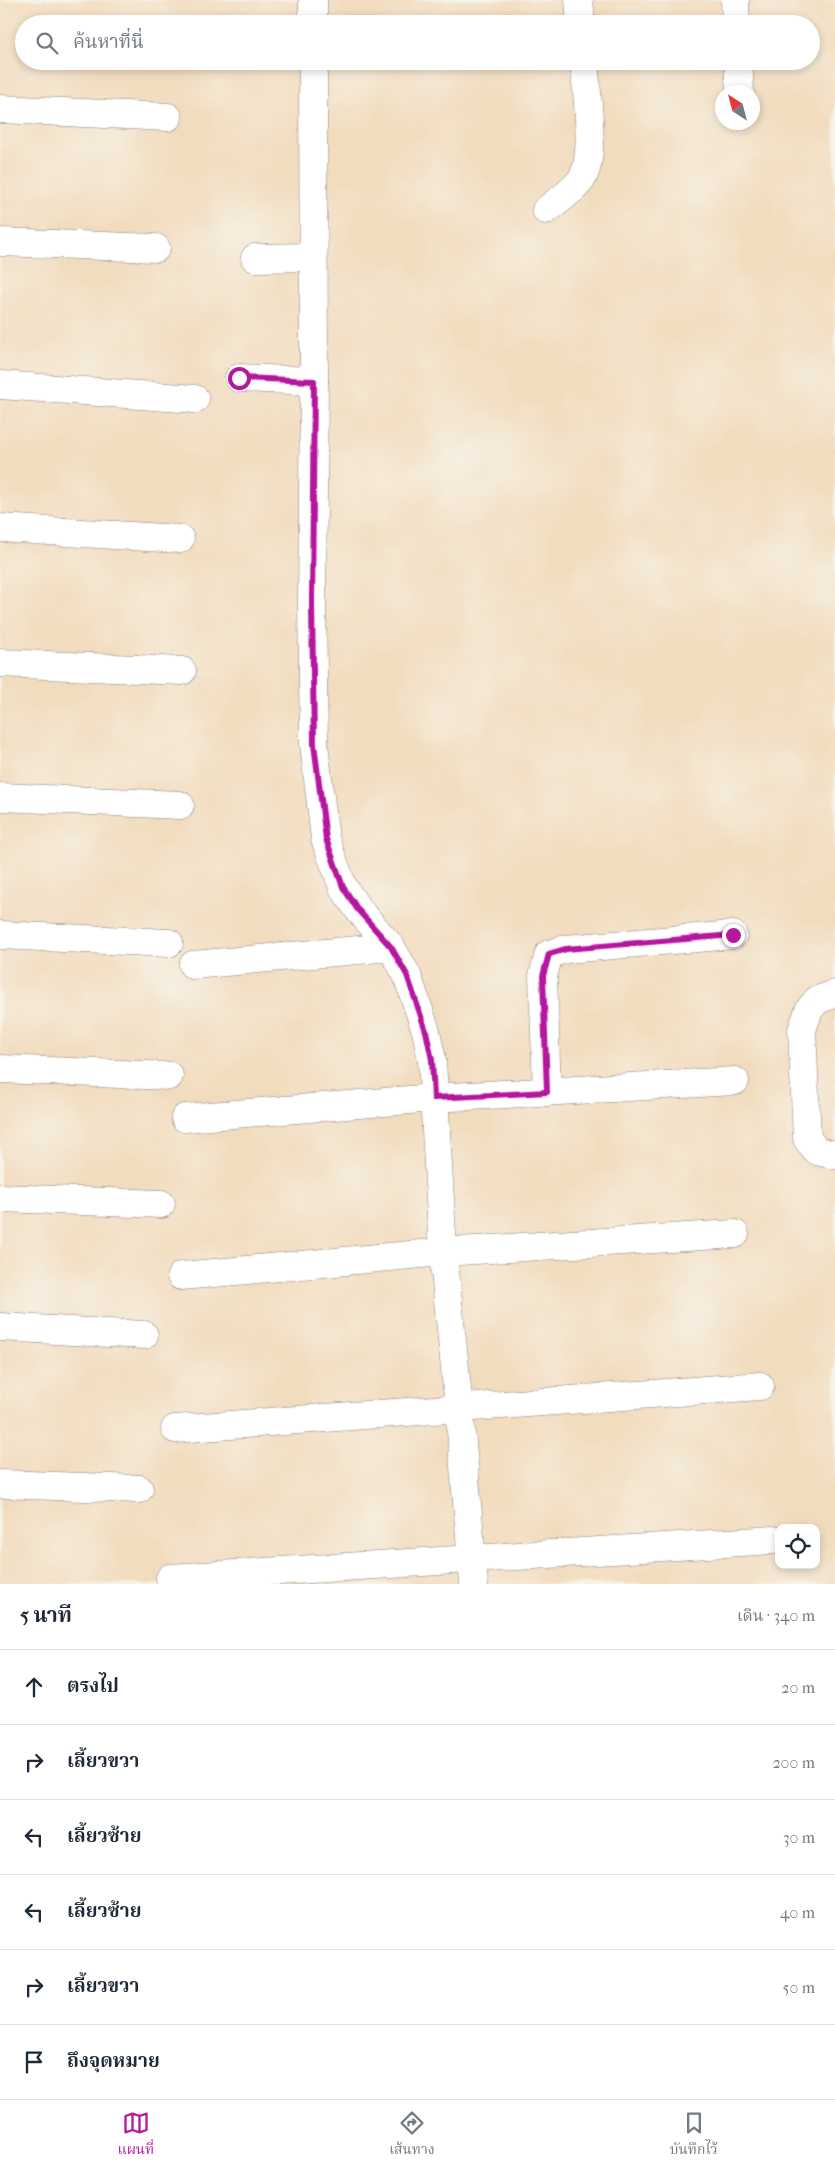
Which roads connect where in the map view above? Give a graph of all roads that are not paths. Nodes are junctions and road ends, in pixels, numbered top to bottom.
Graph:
1 (313, 0) edge
2 (580, 0) edge
3 (735, 0) edge
4 (313, 15) edge
5 (581, 15) edge
6 (736, 15) edge
7 (313, 70) edge
8 (585, 70) edge
9 (739, 70) edge
10 (740, 85) edge
11 (0, 108) edge
12 (168, 117) dead end
13 (546, 210) dead end
14 (0, 242) edge
15 (156, 248) dead end
16 (314, 257) junction
17 (254, 258) dead end
18 (239, 378) dead end
19 (314, 381) junction
20 (0, 385) edge
21 (195, 399) dead end
22 (0, 528) edge
23 (180, 539) dead end
24 (0, 663) edge
25 (182, 671) dead end
26 (0, 797) edge
27 (180, 805) dead end
28 (0, 935) edge
29 (733, 935) dead end
30 (169, 943) dead end
31 (391, 947) junction
32 (193, 965) dead end
33 (835, 994) edge
34 (0, 1069) edge
35 (168, 1076) dead end
36 (735, 1081) dead end
37 (547, 1092) junction
38 (434, 1098) junction
39 (185, 1118) dead end
40 (835, 1155) edge
41 (0, 1198) edge
42 (161, 1204) dead end
43 (735, 1234) dead end
44 (443, 1252) junction
45 (181, 1276) dead end
46 (0, 1327) edge
47 (144, 1335) dead end
48 (760, 1386) dead end
49 (459, 1407) junction
50 (175, 1429) dead end
51 (0, 1484) edge
52 (139, 1489) dead end
53 (773, 1540) dead end
54 (472, 1572) edge
55 (170, 1578) dead end

1 - 4 street
2 - 5 street
3 - 6 street
7 - 16 street
8 - 13 street
9 - 10 street
11 - 12 street
14 - 15 street
16 - 17 street
16 - 19 street
18 - 19 street
19 - 31 street
20 - 21 street
22 - 23 street
24 - 25 street
26 - 27 street
28 - 30 street
29 - 37 street
31 - 32 street
31 - 38 street
33 - 40 street
34 - 35 street
36 - 37 street
37 - 38 street
38 - 39 street
38 - 44 street
41 - 42 street
43 - 44 street
44 - 45 street
44 - 49 street
46 - 47 street
48 - 49 street
49 - 50 street
49 - 54 street
51 - 52 street
53 - 54 street
54 - 55 street

